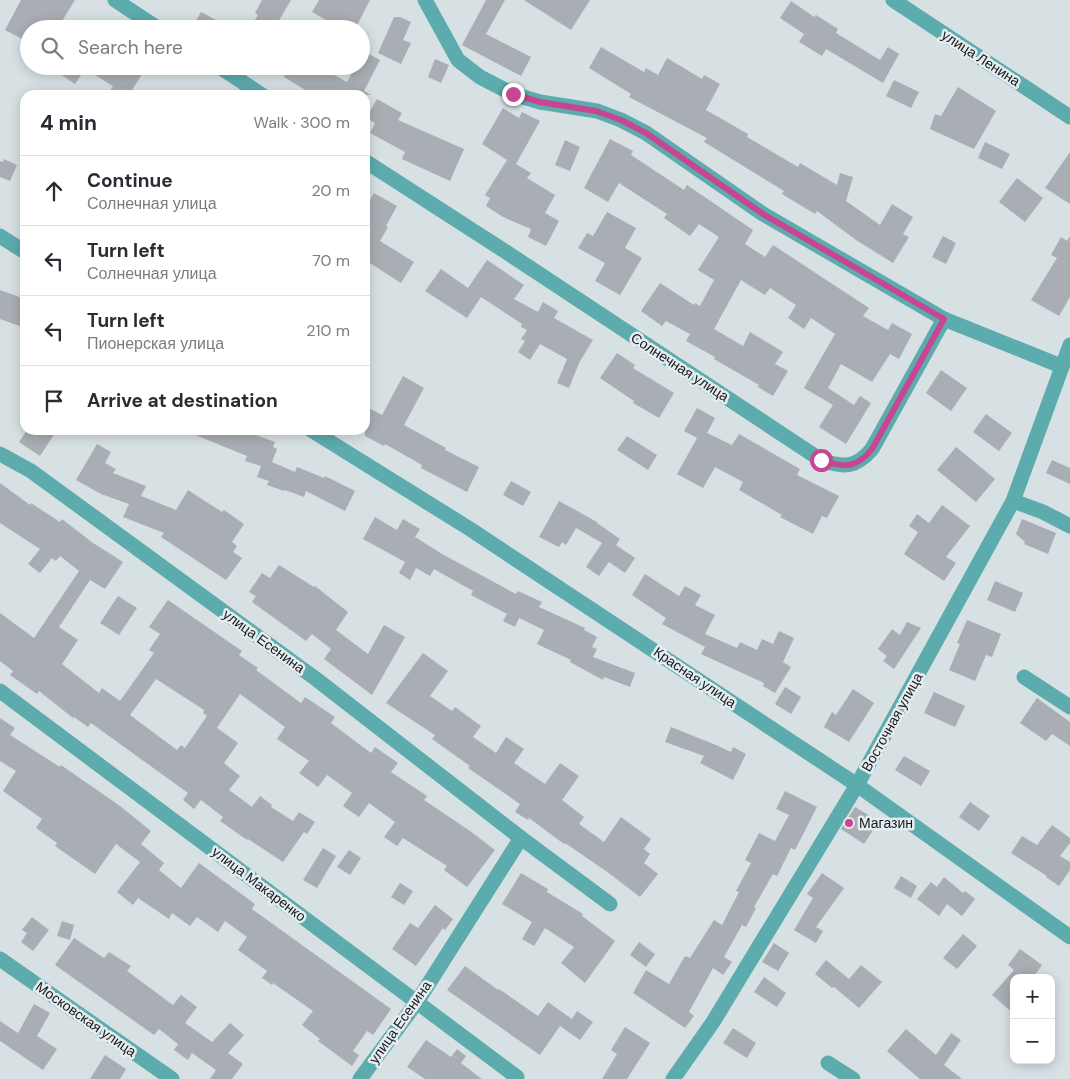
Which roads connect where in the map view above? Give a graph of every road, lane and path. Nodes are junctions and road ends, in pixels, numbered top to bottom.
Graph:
1 (115, 0) edge
2 (425, 0) edge
3 (893, 0) edge
4 (145, 20) edge
5 (232, 75) edge
6 (254, 90) edge
7 (1070, 117) edge
8 (370, 164) edge
9 (0, 236) edge
10 (20, 249) edge
11 (944, 319) junction
12 (1070, 345) edge
13 (1061, 366) junction
14 (319, 435) edge
15 (0, 454) edge
16 (1013, 501) junction
17 (1070, 526) edge
18 (1024, 678) dead end
19 (0, 691) edge
20 (1070, 707) edge
21 (857, 785) junction
22 (522, 838) junction
23 (610, 904) dead end
24 (1070, 937) edge
25 (0, 960) edge
26 (417, 1002) junction
27 (828, 1063) dead end
28 (517, 1077) dead end
29 (172, 1079) edge
30 (360, 1079) edge
31 (673, 1079) edge
32 (852, 1079) edge

1 - 4 street
2 - 11 street
3 - 7 street, улица Ленина
5 - 6 street
8 - 11 street, Солнечная улица
9 - 10 street
11 - 13 street
12 - 13 street, Восточная улица
13 - 16 street, Восточная улица
14 - 21 street, Красная улица
15 - 22 street, улица Есенина
16 - 17 street
16 - 21 street, Восточная улица
18 - 20 street
19 - 26 street, улица Макаренко
21 - 24 street, Красная улица
21 - 31 street, Восточная улица
22 - 23 street, улица Есенина
22 - 26 street, улица Есенина
25 - 29 street, Московская улица
26 - 28 street, улица Макаренко
26 - 30 street, улица Есенина
27 - 32 street

